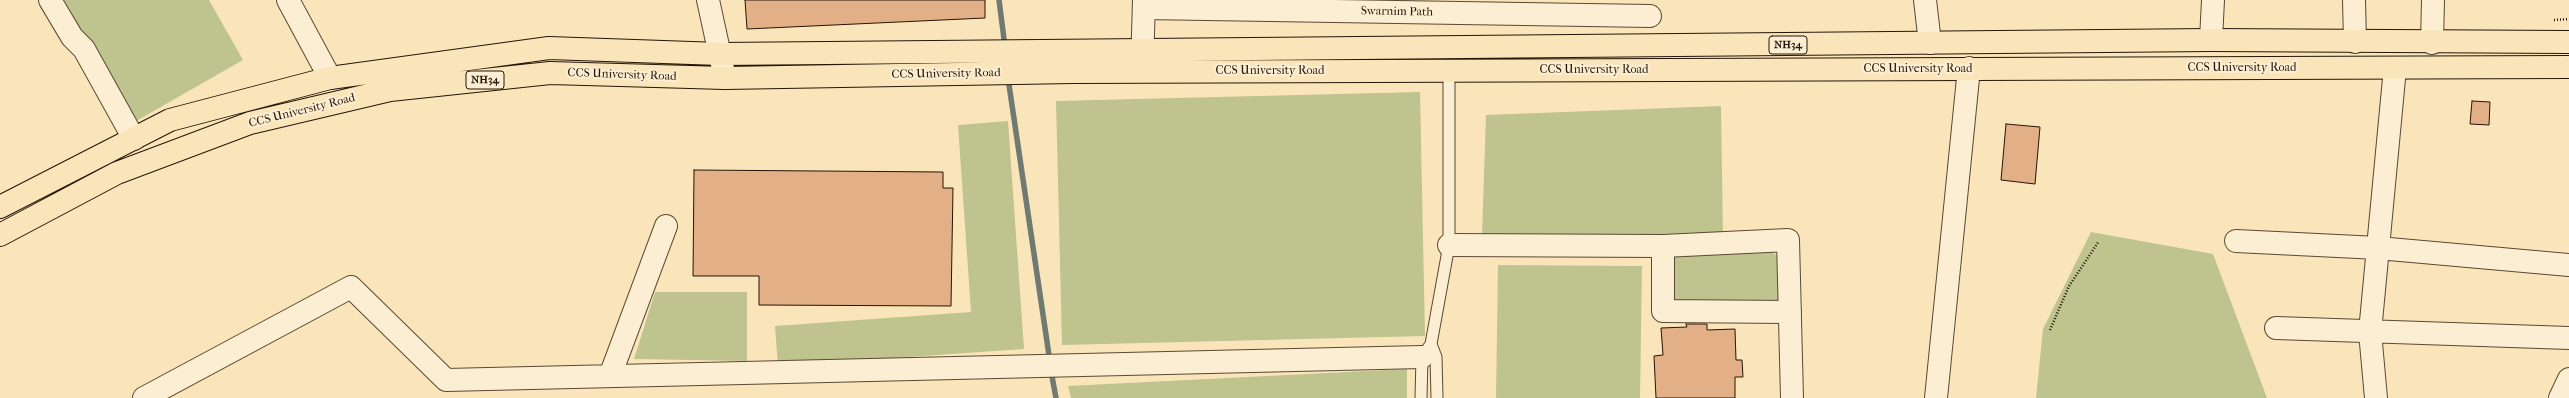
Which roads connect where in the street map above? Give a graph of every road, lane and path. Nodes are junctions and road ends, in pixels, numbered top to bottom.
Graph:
1 (50, 0) edge
2 (288, 0) edge
3 (708, 0) edge
4 (1925, 0) edge
5 (2213, 0) edge
6 (2354, 0) edge
7 (2433, 0) edge
8 (1144, 4) edge
9 (1650, 8) edge
10 (2211, 40) junction
11 (2355, 42) junction
12 (2569, 42) edge
13 (1930, 43) junction
14 (2432, 43) junction
15 (1650, 47) junction
16 (720, 54) junction
17 (1142, 61) junction
18 (1004, 62) junction
19 (2569, 67) edge
20 (1969, 68) junction
21 (2395, 68) junction
22 (1448, 71) junction
23 (330, 78) junction
24 (725, 78) junction
25 (134, 139) junction
26 (0, 207) edge
27 (666, 226) dead end
28 (0, 235) edge
29 (2099, 241) dead end
30 (2236, 241) dead end
31 (1449, 245) junction
32 (1663, 246) junction
33 (2378, 248) junction
34 (2569, 265) edge
35 (1790, 312) junction
36 (2276, 328) dead end
37 (2050, 330) dead end
38 (2370, 332) junction
39 (2569, 338) edge
40 (1426, 350) junction
41 (610, 376) junction
42 (2569, 379) edge
43 (144, 398) edge
44 (1421, 398) edge
45 (1437, 398) edge
46 (1792, 398) edge
47 (1936, 398) edge
48 (2376, 398) edge
49 (2560, 398) edge

1 - 25 street
2 - 23 street
3 - 16 street
4 - 13 street
5 - 10 street
6 - 11 street
7 - 14 street
8 - 9 street, Swarnim Path
8 - 17 street
9 - 15 street
10 - 11 highway, CCS University Road / NH34
10 - 13 highway, CCS University Road / NH34
11 - 14 highway, CCS University Road / NH34
12 - 14 highway, CCS University Road / NH34
13 - 15 highway, CCS University Road / NH34
15 - 17 highway, CCS University Road / NH34
16 - 18 highway, CCS University Road / NH34
16 - 23 highway, CCS University Road / NH34
16 - 24 street
17 - 18 highway, CCS University Road / NH34
17 - 22 highway, CCS University Road / NH34
18 - 24 highway, CCS University Road / NH34
19 - 21 highway, CCS University Road / NH34
20 - 21 highway, CCS University Road / NH34
20 - 22 highway, CCS University Road / NH34
20 - 47 street
21 - 33 street
22 - 31 lane
23 - 25 highway, CCS University Road / NH34
24 - 28 highway, CCS University Road / NH34
25 - 26 highway, CCS University Road / NH34
27 - 41 street
29 - 37 path
30 - 33 street
31 - 32 street
31 - 40 lane
32 - 35 street
32 - 35 street
33 - 34 street
33 - 38 street
35 - 46 street
36 - 38 street
38 - 39 street
38 - 48 street
40 - 41 street
40 - 44 lane
40 - 45 lane
41 - 43 street
42 - 49 street

